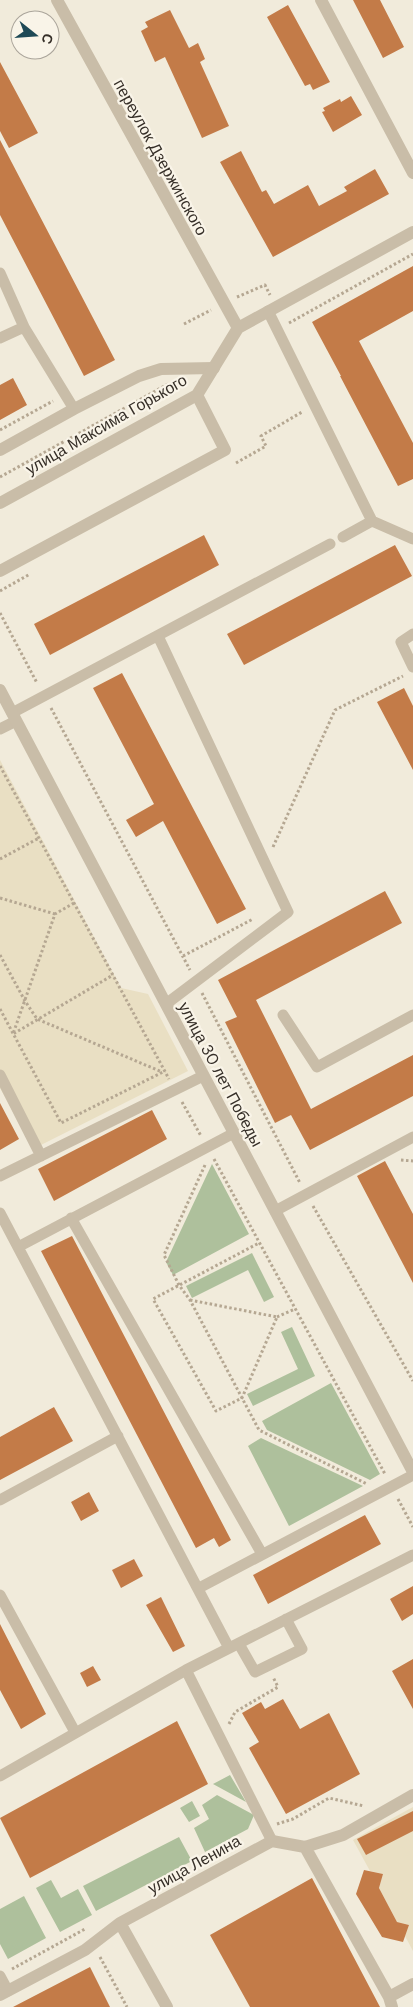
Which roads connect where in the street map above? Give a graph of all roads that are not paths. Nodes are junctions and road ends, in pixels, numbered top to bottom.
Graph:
1 (57, 0) edge
2 (321, 0) edge
3 (413, 174) edge
4 (413, 232) edge
5 (0, 273) edge
6 (268, 311) junction
7 (24, 327) junction
8 (238, 328) junction
9 (0, 338) edge
10 (214, 368) junction
11 (197, 395) junction
12 (74, 409) junction
13 (0, 450) edge
14 (0, 503) edge
15 (372, 521) junction
16 (343, 537) dead end
17 (413, 539) edge
18 (330, 544) dead end
19 (0, 570) edge
20 (413, 634) edge
21 (158, 636) junction
22 (413, 666) edge
23 (0, 690) edge
24 (14, 717) junction
25 (0, 729) edge
26 (166, 1004) junction
27 (283, 1015) dead end
28 (413, 1015) edge
29 (0, 1076) edge
30 (203, 1076) junction
31 (234, 1133) junction
32 (413, 1138) edge
33 (41, 1156) junction
34 (0, 1176) edge
35 (275, 1211) junction
36 (0, 1213) edge
37 (71, 1218) junction
38 (18, 1247) junction
39 (118, 1436) junction
40 (413, 1473) edge
41 (0, 1500) edge
42 (262, 1554) junction
43 (413, 1555) edge
44 (199, 1588) junction
45 (0, 1595) edge
46 (286, 1619) junction
47 (234, 1646) junction
48 (186, 1670) junction
49 (75, 1732) junction
50 (0, 1776) edge
51 (413, 1795) edge
52 (272, 1840) junction
53 (305, 1847) junction
54 (120, 1923) junction
55 (0, 1976) edge
56 (413, 1984) edge
57 (4, 1993) edge
58 (390, 2002) edge
59 (167, 2007) edge

1 - 8 street, переулок Дзержинского
2 - 3 street
4 - 6 street, улица Максима Горького
5 - 7 lane
6 - 8 street, улица Максима Горького
6 - 15 lane
7 - 9 lane
7 - 12 lane
8 - 10 street, улица Максима Горького
10 - 11 street, улица Максима Горького
10 - 12 street
11 - 14 street, улица Максима Горького
11 - 19 street
12 - 13 street
15 - 16 lane
15 - 17 lane
18 - 21 lane
20 - 22 lane
21 - 24 lane
21 - 26 lane
23 - 24 street, улица 30 лет Победы
24 - 25 lane
24 - 26 street, улица 30 лет Победы
26 - 30 street, улица 30 лет Победы
27 - 28 lane
29 - 33 lane
30 - 31 street, улица 30 лет Победы
30 - 33 lane
31 - 35 street, улица 30 лет Победы
31 - 37 lane
32 - 35 lane
33 - 34 lane
35 - 40 street, улица 30 лет Победы
36 - 38 lane
37 - 38 lane
37 - 42 lane
38 - 39 lane
39 - 41 lane
39 - 44 lane
40 - 42 lane
42 - 44 lane
43 - 46 lane
44 - 47 lane
45 - 49 lane
46 - 47 lane
46 - 47 lane
47 - 48 lane
48 - 49 lane
48 - 52 lane
49 - 50 lane
51 - 53 street
52 - 53 street
52 - 54 street, улица Ленина
53 - 58 street
54 - 57 street, улица Ленина
54 - 59 street
55 - 57 lane
56 - 58 street

